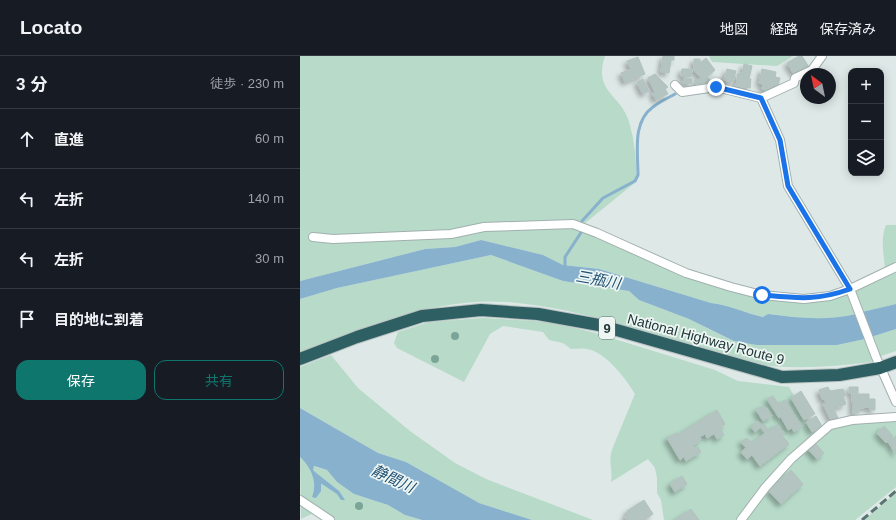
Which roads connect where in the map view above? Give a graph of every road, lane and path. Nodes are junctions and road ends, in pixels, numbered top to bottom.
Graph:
1 (822, 56) edge
2 (675, 85) dead end
3 (761, 98) junction
4 (314, 237) dead end
5 (896, 267) edge
6 (850, 289) junction
7 (300, 359) edge
8 (896, 362) edge
9 (878, 363) junction
10 (896, 402) edge
11 (896, 417) edge
12 (300, 500) edge
13 (330, 520) edge
14 (741, 520) edge

1 - 3 street
2 - 3 street
3 - 6 street
4 - 6 street
5 - 6 street
6 - 9 street
7 - 9 highway, National Highway Route 9 / 9
8 - 9 highway, National Highway Route 9 / 9
9 - 10 street
11 - 14 street
12 - 13 street

